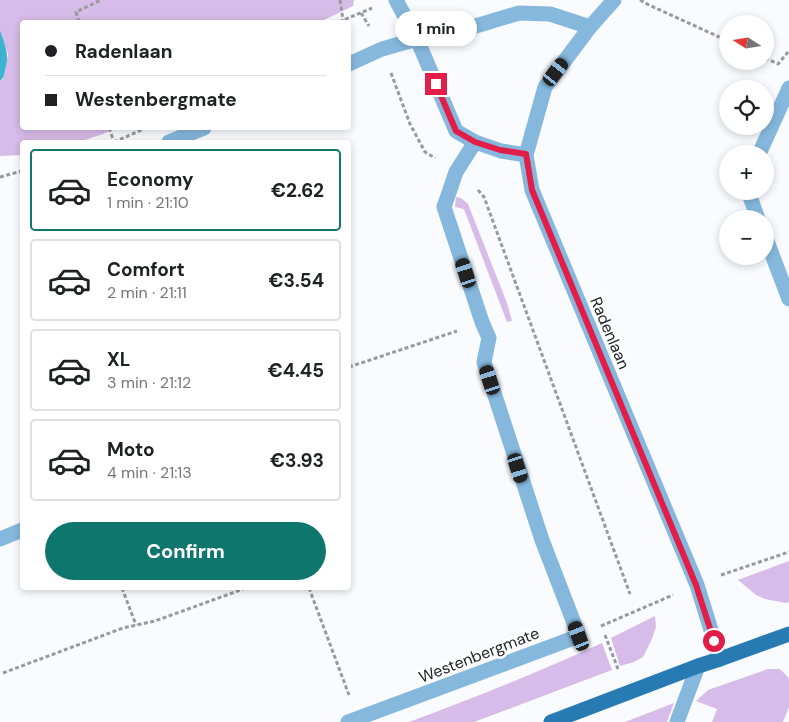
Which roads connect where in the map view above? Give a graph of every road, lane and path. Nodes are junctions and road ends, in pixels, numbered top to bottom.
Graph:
1 (101, 0) edge
2 (340, 0) edge
3 (396, 0) edge
4 (614, 0) edge
5 (640, 0) edge
6 (376, 6) dead end
7 (361, 13) junction
8 (78, 20) edge
9 (343, 20) joint
10 (590, 27) junction
11 (719, 37) edge
12 (417, 39) junction
13 (382, 50) junction
14 (789, 51) edge
15 (774, 62) edge
16 (351, 63) edge
17 (789, 88) edge
18 (141, 130) edge
19 (199, 130) edge
20 (119, 140) edge
21 (175, 140) edge
22 (475, 142) junction
23 (763, 145) edge
24 (526, 154) junction
25 (20, 172) edge
26 (456, 172) junction
27 (0, 177) edge
28 (774, 260) edge
29 (789, 299) edge
30 (482, 322) junction
31 (351, 366) edge
32 (20, 531) edge
33 (0, 539) edge
34 (123, 590) edge
35 (240, 590) edge
36 (310, 590) edge
37 (630, 594) dead end
38 (136, 625) junction
39 (789, 634) edge
40 (720, 659) junction
41 (698, 666) junction
42 (3, 673) dead end
43 (353, 720) edge
44 (551, 722) edge
45 (677, 722) edge

1 - 8 path
2 - 9 path
3 - 12 street
4 - 10 street, Radenlaan
5 - 11 path
6 - 7 path
7 - 9 path
7 - 13 path
10 - 12 street
10 - 24 street, Radenlaan
12 - 13 street
12 - 22 street
13 - 16 street
13 - 26 path
14 - 15 path
17 - 23 street
18 - 20 path
19 - 21 street
22 - 24 street
22 - 26 street, Westenbergmate
24 - 40 street, Radenlaan
25 - 27 path
26 - 30 street, Westenbergmate
26 - 37 path
28 - 29 street
30 - 31 path
30 - 43 street, Westenbergmate
32 - 33 street
34 - 38 path
35 - 38 path
36 - 43 path
38 - 42 path
39 - 40 main road
40 - 41 main road
41 - 44 main road
41 - 45 street

